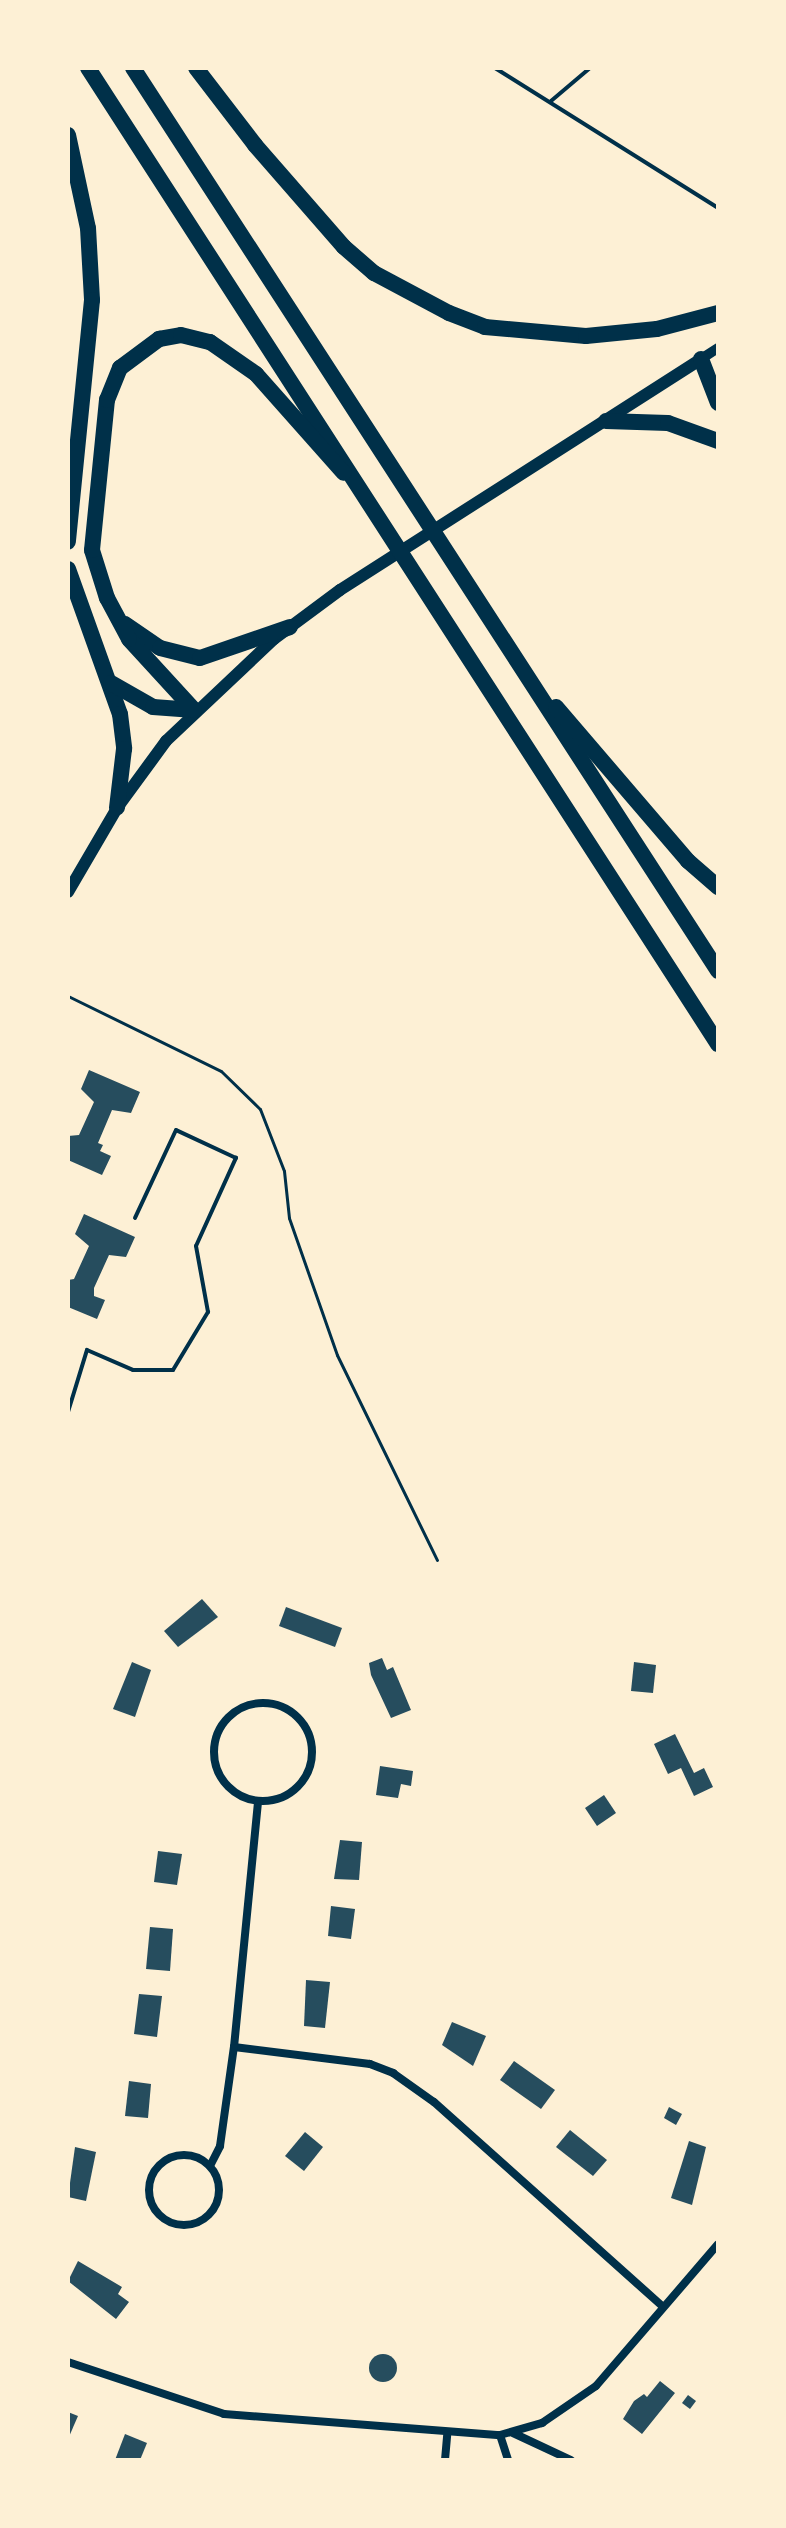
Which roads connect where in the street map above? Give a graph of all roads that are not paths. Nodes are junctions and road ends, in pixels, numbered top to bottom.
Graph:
1 (88, 68) edge
2 (133, 68) edge
3 (196, 68) edge
4 (495, 68) edge
5 (590, 68) edge
6 (551, 101) junction
7 (68, 135) edge
8 (718, 208) edge
9 (718, 313) edge
10 (718, 348) edge
11 (701, 359) junction
12 (718, 375) edge
13 (718, 403) edge
14 (606, 421) junction
15 (718, 441) edge
16 (372, 504) junction
17 (68, 542) edge
18 (68, 569) edge
19 (116, 614) junction
20 (290, 627) junction
21 (519, 665) junction
22 (111, 683) junction
23 (194, 710) junction
24 (117, 808) junction
25 (718, 887) edge
26 (68, 892) edge
27 (718, 971) edge
28 (718, 1044) edge
29 (135, 1218) dead end
30 (68, 1412) edge
31 (258, 1801) junction
32 (234, 2047) junction
33 (210, 2166) junction
34 (718, 2244) edge
35 (663, 2307) junction
36 (68, 2362) edge
37 (512, 2432) junction
38 (447, 2435) junction
39 (500, 2435) junction
40 (445, 2460) edge
41 (508, 2460) edge
42 (571, 2460) edge

1 - 16 highway
2 - 21 highway
3 - 9 highway
4 - 6 lane
5 - 6 lane
6 - 8 lane
7 - 17 highway
10 - 11 street
11 - 12 highway
11 - 13 highway
11 - 14 main road
14 - 15 highway
14 - 20 main road
16 - 19 highway
16 - 28 highway
18 - 22 highway
19 - 20 highway
19 - 23 highway
20 - 23 main road
21 - 25 highway
21 - 27 highway
22 - 23 highway
22 - 24 highway
23 - 24 main road
24 - 26 main road
29 - 30 lane
31 - 31 street
31 - 32 street
32 - 33 street
32 - 35 street
33 - 33 street
34 - 35 street
35 - 37 street
36 - 38 street
37 - 39 street
37 - 42 street
38 - 39 street
38 - 40 street
39 - 41 street

